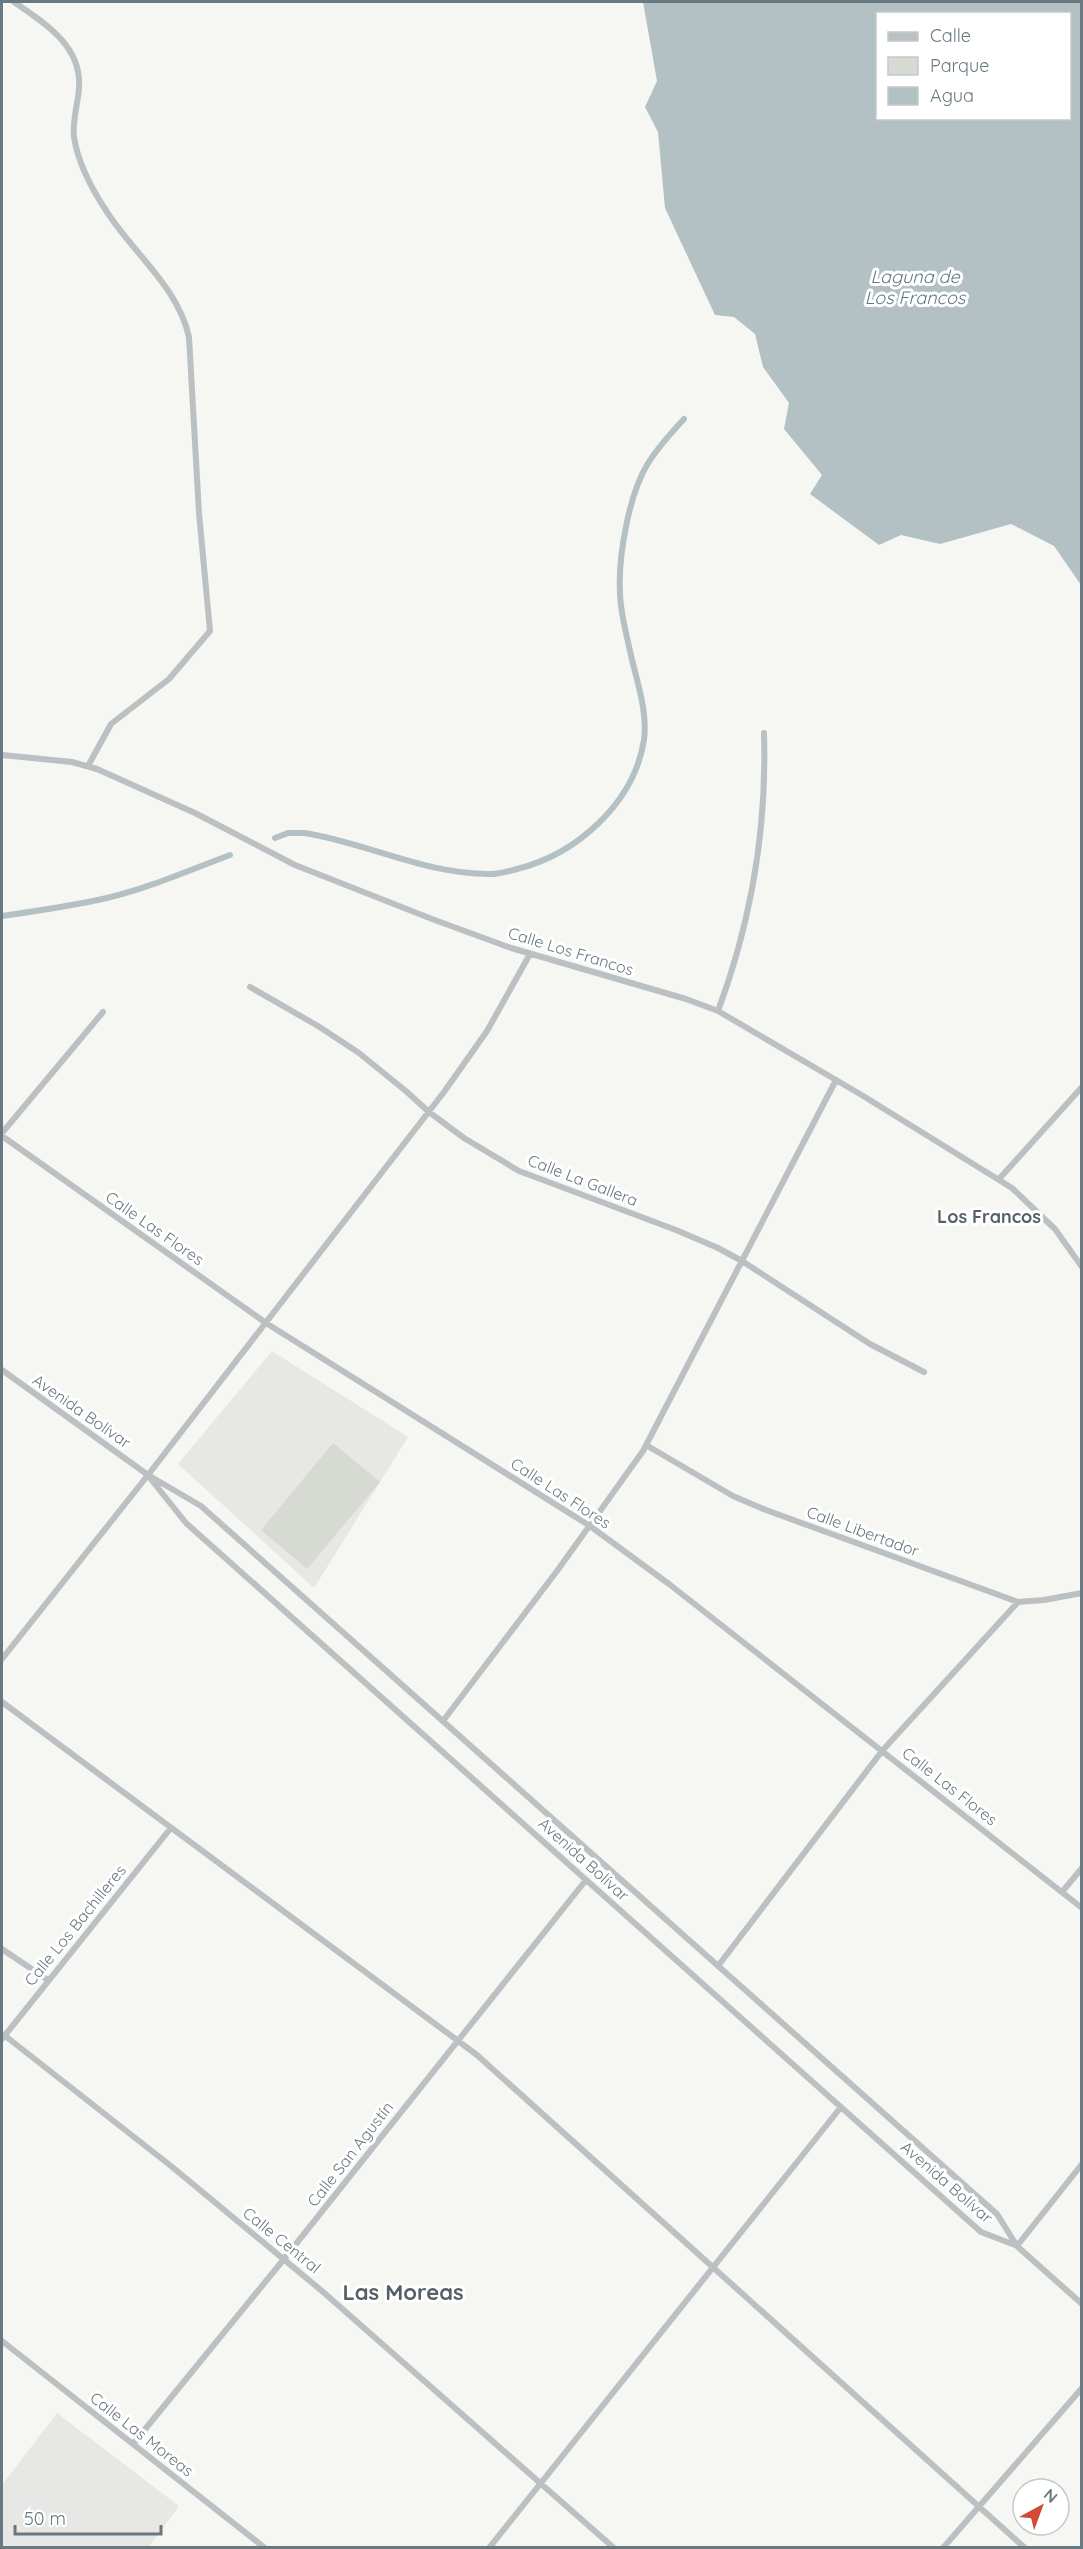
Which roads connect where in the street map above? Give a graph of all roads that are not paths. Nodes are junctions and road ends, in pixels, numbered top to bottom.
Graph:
1 (14, 2) edge
2 (764, 733) dead end
3 (2, 755) edge
4 (88, 766) junction
5 (530, 954) junction
6 (250, 987) dead end
7 (718, 1011) junction
8 (103, 1012) dead end
9 (836, 1080) junction
10 (1082, 1087) edge
11 (429, 1112) junction
12 (2, 1135) edge
13 (999, 1179) junction
14 (742, 1261) junction
15 (1082, 1267) edge
16 (266, 1323) junction
17 (2, 1370) edge
18 (924, 1372) dead end
19 (646, 1445) junction
20 (148, 1475) junction
21 (590, 1526) junction
22 (1082, 1593) edge
23 (1018, 1602) junction
24 (2, 1659) edge
25 (2, 1702) edge
26 (443, 1721) junction
27 (882, 1751) junction
28 (170, 1829) junction
29 (1082, 1868) edge
30 (586, 1880) junction
31 (1062, 1892) junction
32 (1082, 1908) edge
33 (2, 1949) edge
34 (718, 1966) junction
35 (48, 1980) junction
36 (3, 2037) edge
37 (458, 2040) junction
38 (841, 2107) junction
39 (1082, 2164) edge
40 (1017, 2246) junction
41 (284, 2259) junction
42 (713, 2266) junction
43 (1082, 2304) edge
44 (2, 2341) edge
45 (1082, 2388) edge
46 (133, 2444) junction
47 (541, 2481) junction
48 (979, 2506) junction
49 (265, 2547) edge
50 (489, 2547) edge
51 (614, 2547) edge
52 (943, 2547) edge
53 (1025, 2547) edge

1 - 4 street
2 - 7 street
3 - 4 street, Calle Los Francos
4 - 5 street, Calle Los Francos
5 - 7 street, Calle Los Francos
5 - 11 street
6 - 11 street, Calle La Gallera
7 - 9 street, Calle Los Francos
8 - 12 street
9 - 13 street, Calle Los Francos
9 - 14 street
10 - 13 street
11 - 14 street, Calle La Gallera
11 - 16 street
12 - 16 street, Calle Las Flores
13 - 15 street, Calle Los Francos
14 - 18 street, Calle La Gallera
14 - 19 street
16 - 20 street
16 - 21 street, Calle Las Flores
17 - 20 street, Avenida Bolívar
19 - 21 street
19 - 23 street, Calle Libertador
20 - 24 street
20 - 26 street, Avenida Bolívar
20 - 30 street, Avenida Bolívar
21 - 26 street
21 - 27 street, Calle Las Flores
22 - 23 street, Calle Libertador
23 - 27 street
25 - 28 street
26 - 34 street, Avenida Bolívar
27 - 31 street, Calle Las Flores
27 - 34 street
28 - 35 street, Calle Los Bachilleres
28 - 37 street
29 - 31 street
30 - 37 street, Calle San Agustín
30 - 38 street, Avenida Bolívar
31 - 32 street, Calle Las Flores
33 - 35 street
34 - 40 street, Avenida Bolívar
35 - 36 street, Calle Los Bachilleres
36 - 41 street, Calle Central
37 - 41 street, Calle San Agustín
37 - 42 street
38 - 40 street, Avenida Bolívar
38 - 42 street
39 - 40 street
40 - 43 street, Avenida Bolívar
41 - 46 street, Calle San Agustín
41 - 47 street, Calle Central
42 - 47 street
42 - 48 street
44 - 46 street, Calle Las Moreas
45 - 48 street
46 - 49 street, Calle Las Moreas
47 - 50 street
47 - 51 street, Calle Central
48 - 52 street
48 - 53 street

